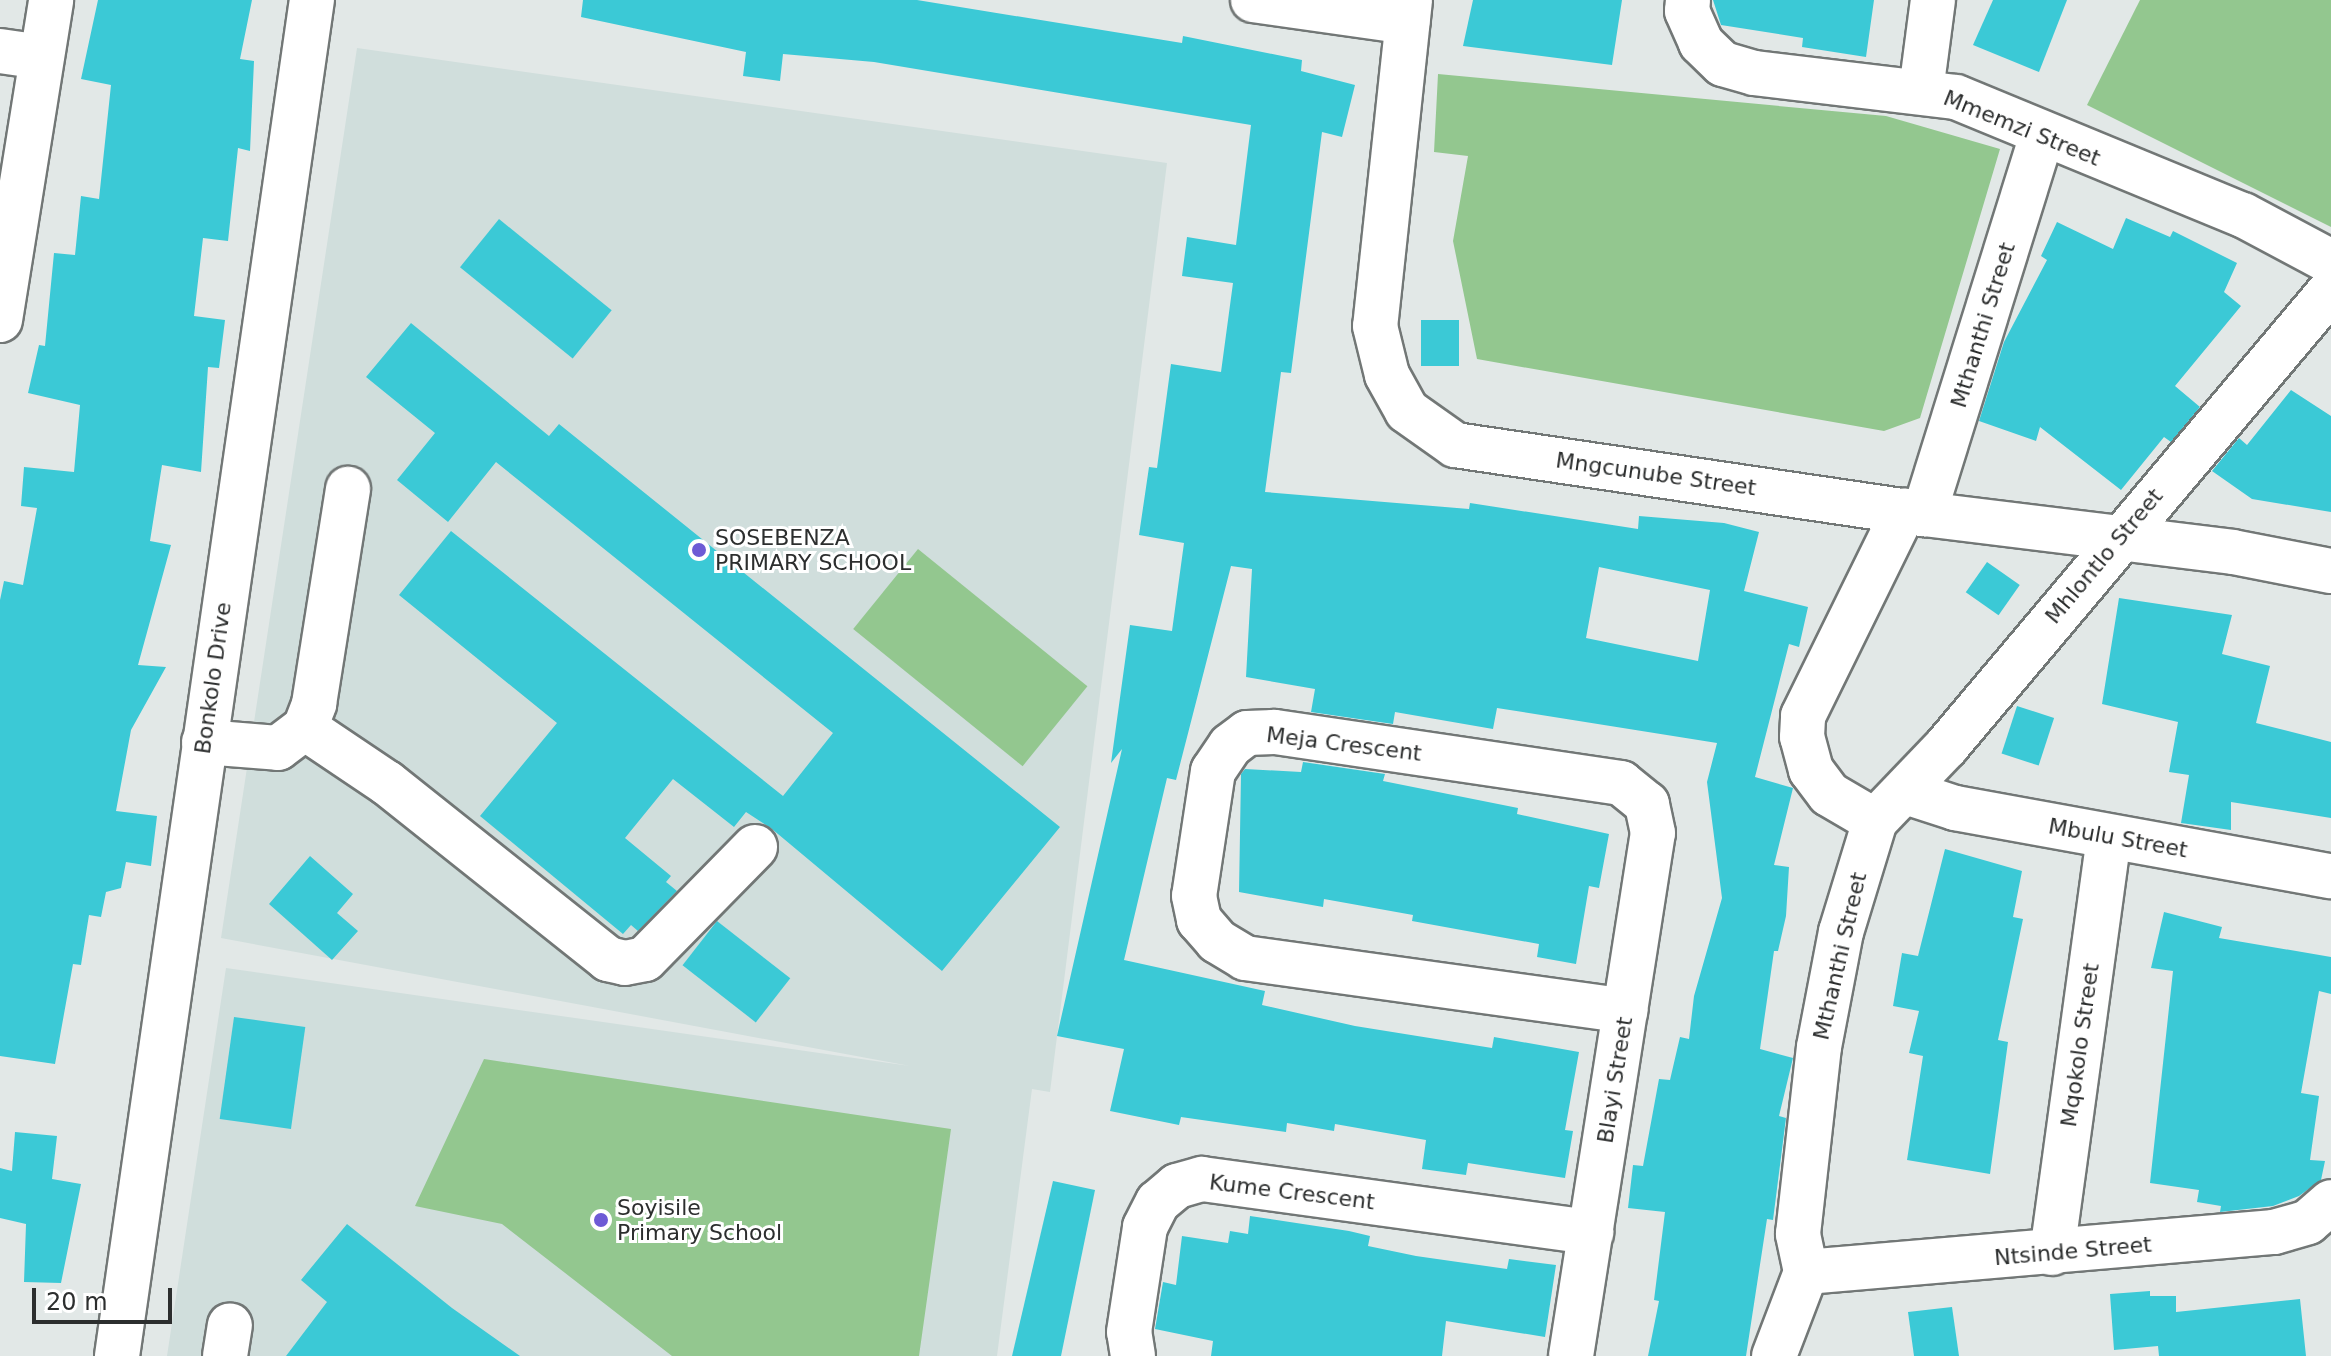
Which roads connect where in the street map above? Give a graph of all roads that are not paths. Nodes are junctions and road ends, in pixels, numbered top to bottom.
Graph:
1 (51, 0) edge
2 (312, 0) edge
3 (1253, 0) edge
4 (1688, 0) edge
5 (1933, 0) edge
6 (1408, 11) edge
7 (21, 54) edge
8 (1921, 91) junction
9 (2042, 136) junction
10 (2331, 262) edge
11 (2331, 290) edge
12 (2, 294) edge
13 (348, 489) dead end
14 (1914, 512) junction
15 (2119, 538) junction
16 (2331, 571) edge
17 (305, 728) junction
18 (204, 742) junction
19 (1906, 792) junction
20 (1647, 804) joint
21 (1875, 821) junction
22 (2109, 837) junction
23 (755, 847) dead end
24 (2331, 876) edge
25 (1625, 1011) junction
26 (2331, 1202) edge
27 (1591, 1232) junction
28 (2052, 1253) junction
29 (1806, 1272) junction
30 (117, 1356) edge
31 (1133, 1356) edge
32 (1571, 1356) edge
33 (1774, 1356) edge

1 - 7 street
2 - 18 street, Bonkolo Drive
3 - 6 street
4 - 8 street, Mmemzi Street
5 - 8 street
6 - 14 street, Mngcunube Street
7 - 12 street
8 - 9 street, Mmemzi Street
9 - 10 street, Mmemzi Street
9 - 14 street, Mthanthi Street
11 - 15 street, Mhlontlo Street
13 - 17 street
14 - 15 street, Mngcunube Street
14 - 21 street, Mthanthi Street
15 - 16 street, Mngcunube Street
15 - 19 street, Mhlontlo Street
17 - 18 street
17 - 23 street
18 - 30 street, Bonkolo Drive
19 - 21 street, Mhlontlo Street
19 - 22 street, Mbulu Street
20 - 25 street, Blayi Street
20 - 25 street, Meja Crescent
21 - 29 street, Mthanthi Street
22 - 24 street, Mbulu Street
22 - 28 street, Mqokolo Street
25 - 27 street, Blayi Street
26 - 28 street, Ntsinde Street
27 - 31 street, Kume Crescent
27 - 32 street, Blayi Street
28 - 29 street, Ntsinde Street
29 - 33 street

